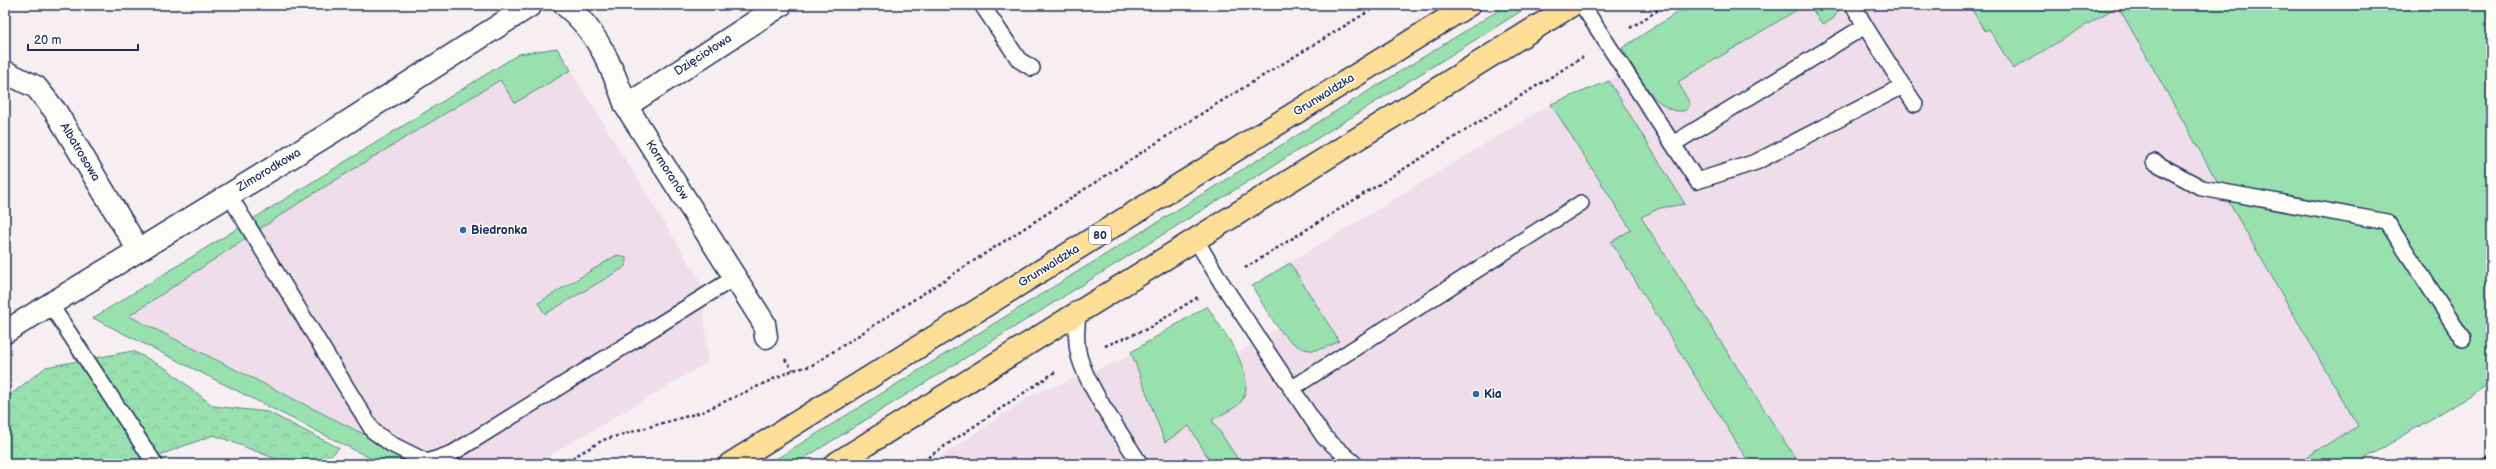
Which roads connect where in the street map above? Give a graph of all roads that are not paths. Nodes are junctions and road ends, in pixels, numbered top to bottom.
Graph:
1 (531, 5) edge
2 (565, 5) edge
3 (781, 5) edge
4 (982, 5) edge
5 (1469, 5) edge
6 (1572, 5) edge
7 (1582, 5) edge
8 (1853, 5) edge
9 (1865, 26) junction
10 (1032, 68) dead end
11 (5, 72) edge
12 (1903, 86) junction
13 (1915, 104) dead end
14 (626, 106) junction
15 (1673, 144) junction
16 (2154, 162) dead end
17 (229, 194) junction
18 (1581, 203) dead end
19 (1196, 240) junction
20 (138, 249) junction
21 (734, 278) junction
22 (50, 304) junction
23 (1078, 312) junction
24 (5, 332) edge
25 (766, 337) dead end
26 (2463, 339) dead end
27 (1292, 389) junction
28 (155, 464) edge
29 (730, 464) edge
30 (835, 464) edge
31 (1140, 464) edge
32 (1355, 464) edge

1 - 17 street, Zimorodkowa
2 - 14 street, Kormoranów
3 - 14 street, Dzięciołowa
4 - 10 lane
5 - 29 main road, Grunwaldzka / 80
6 - 19 main road
7 - 15 lane
8 - 9 lane
9 - 12 lane
9 - 15 lane
11 - 20 street, Albatrosowa
12 - 13 lane
12 - 15 lane
14 - 21 street, Kormoranów
16 - 26 lane
17 - 20 street, Zimorodkowa
17 - 21 lane
18 - 27 lane
19 - 23 main road
19 - 27 lane
20 - 22 street, Zimorodkowa
21 - 25 street, Kormoranów
22 - 24 street, Zimorodkowa
22 - 28 lane
23 - 30 main road
23 - 31 lane
27 - 32 lane

